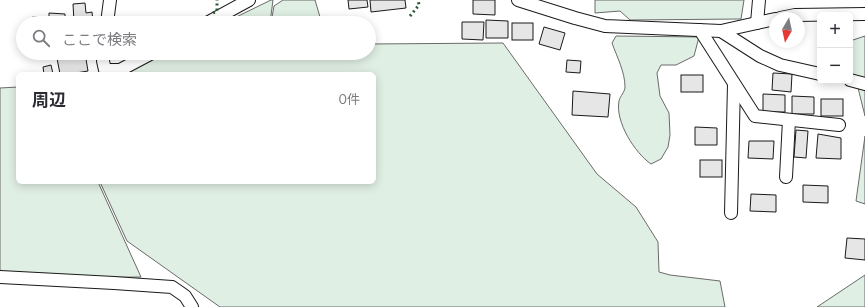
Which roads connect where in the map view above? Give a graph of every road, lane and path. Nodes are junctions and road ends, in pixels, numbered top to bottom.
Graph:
1 (110, 0) edge
2 (249, 0) edge
3 (518, 0) edge
4 (759, 0) edge
5 (865, 14) edge
6 (805, 15) edge
7 (108, 16) edge
8 (220, 16) edge
9 (769, 20) edge
10 (757, 23) junction
11 (700, 30) junction
12 (721, 31) junction
13 (103, 60) edge
14 (139, 60) edge
15 (817, 73) edge
16 (853, 81) edge
17 (734, 84) junction
18 (865, 84) edge
19 (789, 120) junction
20 (839, 125) dead end
21 (786, 177) dead end
22 (731, 213) dead end
23 (0, 278) edge
24 (192, 307) edge

1 - 7 street
2 - 8 street
3 - 11 street
4 - 10 street
5 - 6 street
9 - 10 street
10 - 12 street
11 - 12 street
11 - 17 street
12 - 15 street
13 - 14 street
16 - 18 street
17 - 19 street
17 - 22 street
19 - 20 street
19 - 21 street
23 - 24 street

